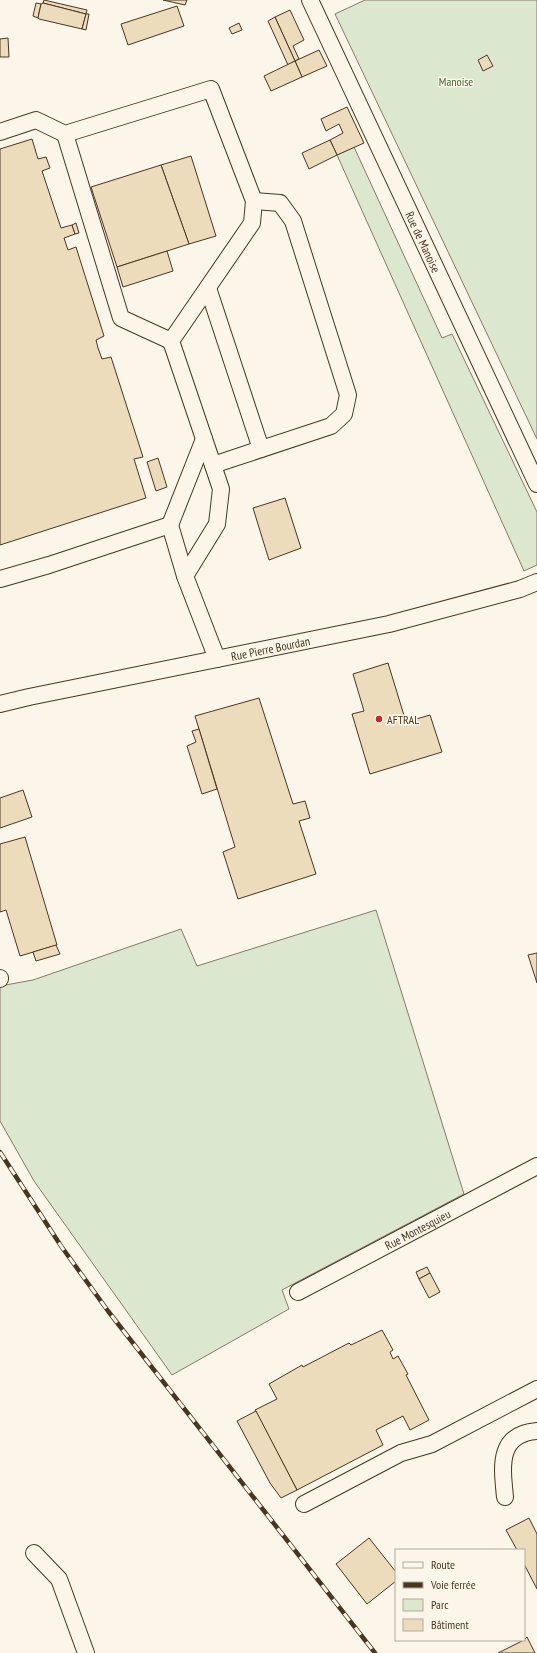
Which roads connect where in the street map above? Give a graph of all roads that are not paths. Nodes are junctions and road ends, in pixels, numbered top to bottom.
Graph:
1 (310, 0) edge
2 (0, 132) edge
3 (65, 134) junction
4 (254, 201) junction
5 (208, 288) junction
6 (171, 341) junction
7 (204, 439) junction
8 (261, 449) junction
9 (213, 465) junction
10 (537, 484) edge
11 (170, 525) junction
12 (185, 576) junction
13 (0, 579) edge
14 (537, 582) edge
15 (217, 659) junction
16 (0, 704) edge
17 (537, 1166) edge
18 (298, 1292) dead end
19 (537, 1389) edge
20 (537, 1431) edge
21 (506, 1497) dead end
22 (304, 1504) dead end
23 (34, 1553) dead end
24 (86, 1653) edge

1 - 10 street, Rue de Manoise
2 - 3 street
3 - 4 street
3 - 6 street
4 - 5 street
4 - 8 street
5 - 6 street
5 - 8 street
6 - 7 street
7 - 9 street
7 - 11 street
8 - 9 street
9 - 12 street
11 - 12 street
11 - 13 street
12 - 15 street
14 - 15 street, Rue Pierre Bourdan
15 - 16 street, Rue Pierre Bourdan
17 - 18 street, Rue Montesquieu
19 - 22 street
20 - 21 street
23 - 24 street

